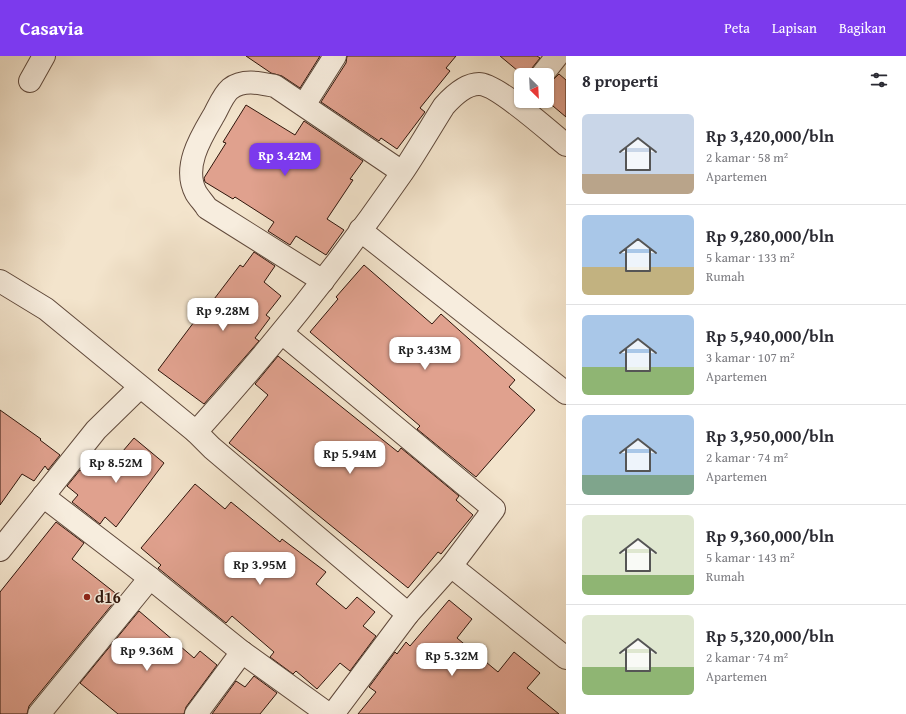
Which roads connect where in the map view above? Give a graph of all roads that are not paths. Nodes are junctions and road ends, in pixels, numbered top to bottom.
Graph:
1 (44, 56) edge
2 (335, 56) edge
3 (557, 56) edge
4 (548, 68) edge
5 (30, 81) dead end
6 (514, 100) edge
7 (304, 105) junction
8 (525, 108) edge
9 (566, 145) edge
10 (402, 172) junction
11 (360, 230) junction
12 (0, 281) edge
13 (322, 281) junction
14 (282, 333) junction
15 (140, 387) junction
16 (566, 393) edge
17 (196, 432) junction
18 (43, 496) junction
19 (0, 550) edge
20 (451, 566) junction
21 (150, 578) junction
22 (408, 614) junction
23 (242, 652) junction
24 (566, 658) edge
25 (39, 714) edge
26 (196, 714) edge
27 (328, 714) edge
28 (333, 714) edge

1 - 5 street
2 - 7 street
3 - 4 street
6 - 10 street
7 - 10 street
7 - 13 street
8 - 9 street
10 - 11 street
11 - 13 street
11 - 16 street
12 - 15 street
13 - 14 street
14 - 17 street
14 - 20 street
15 - 17 street
15 - 18 street
17 - 22 street
18 - 19 street
18 - 21 street
20 - 22 street
20 - 24 street
21 - 23 street
21 - 25 street
22 - 28 street
23 - 26 street
23 - 27 street

